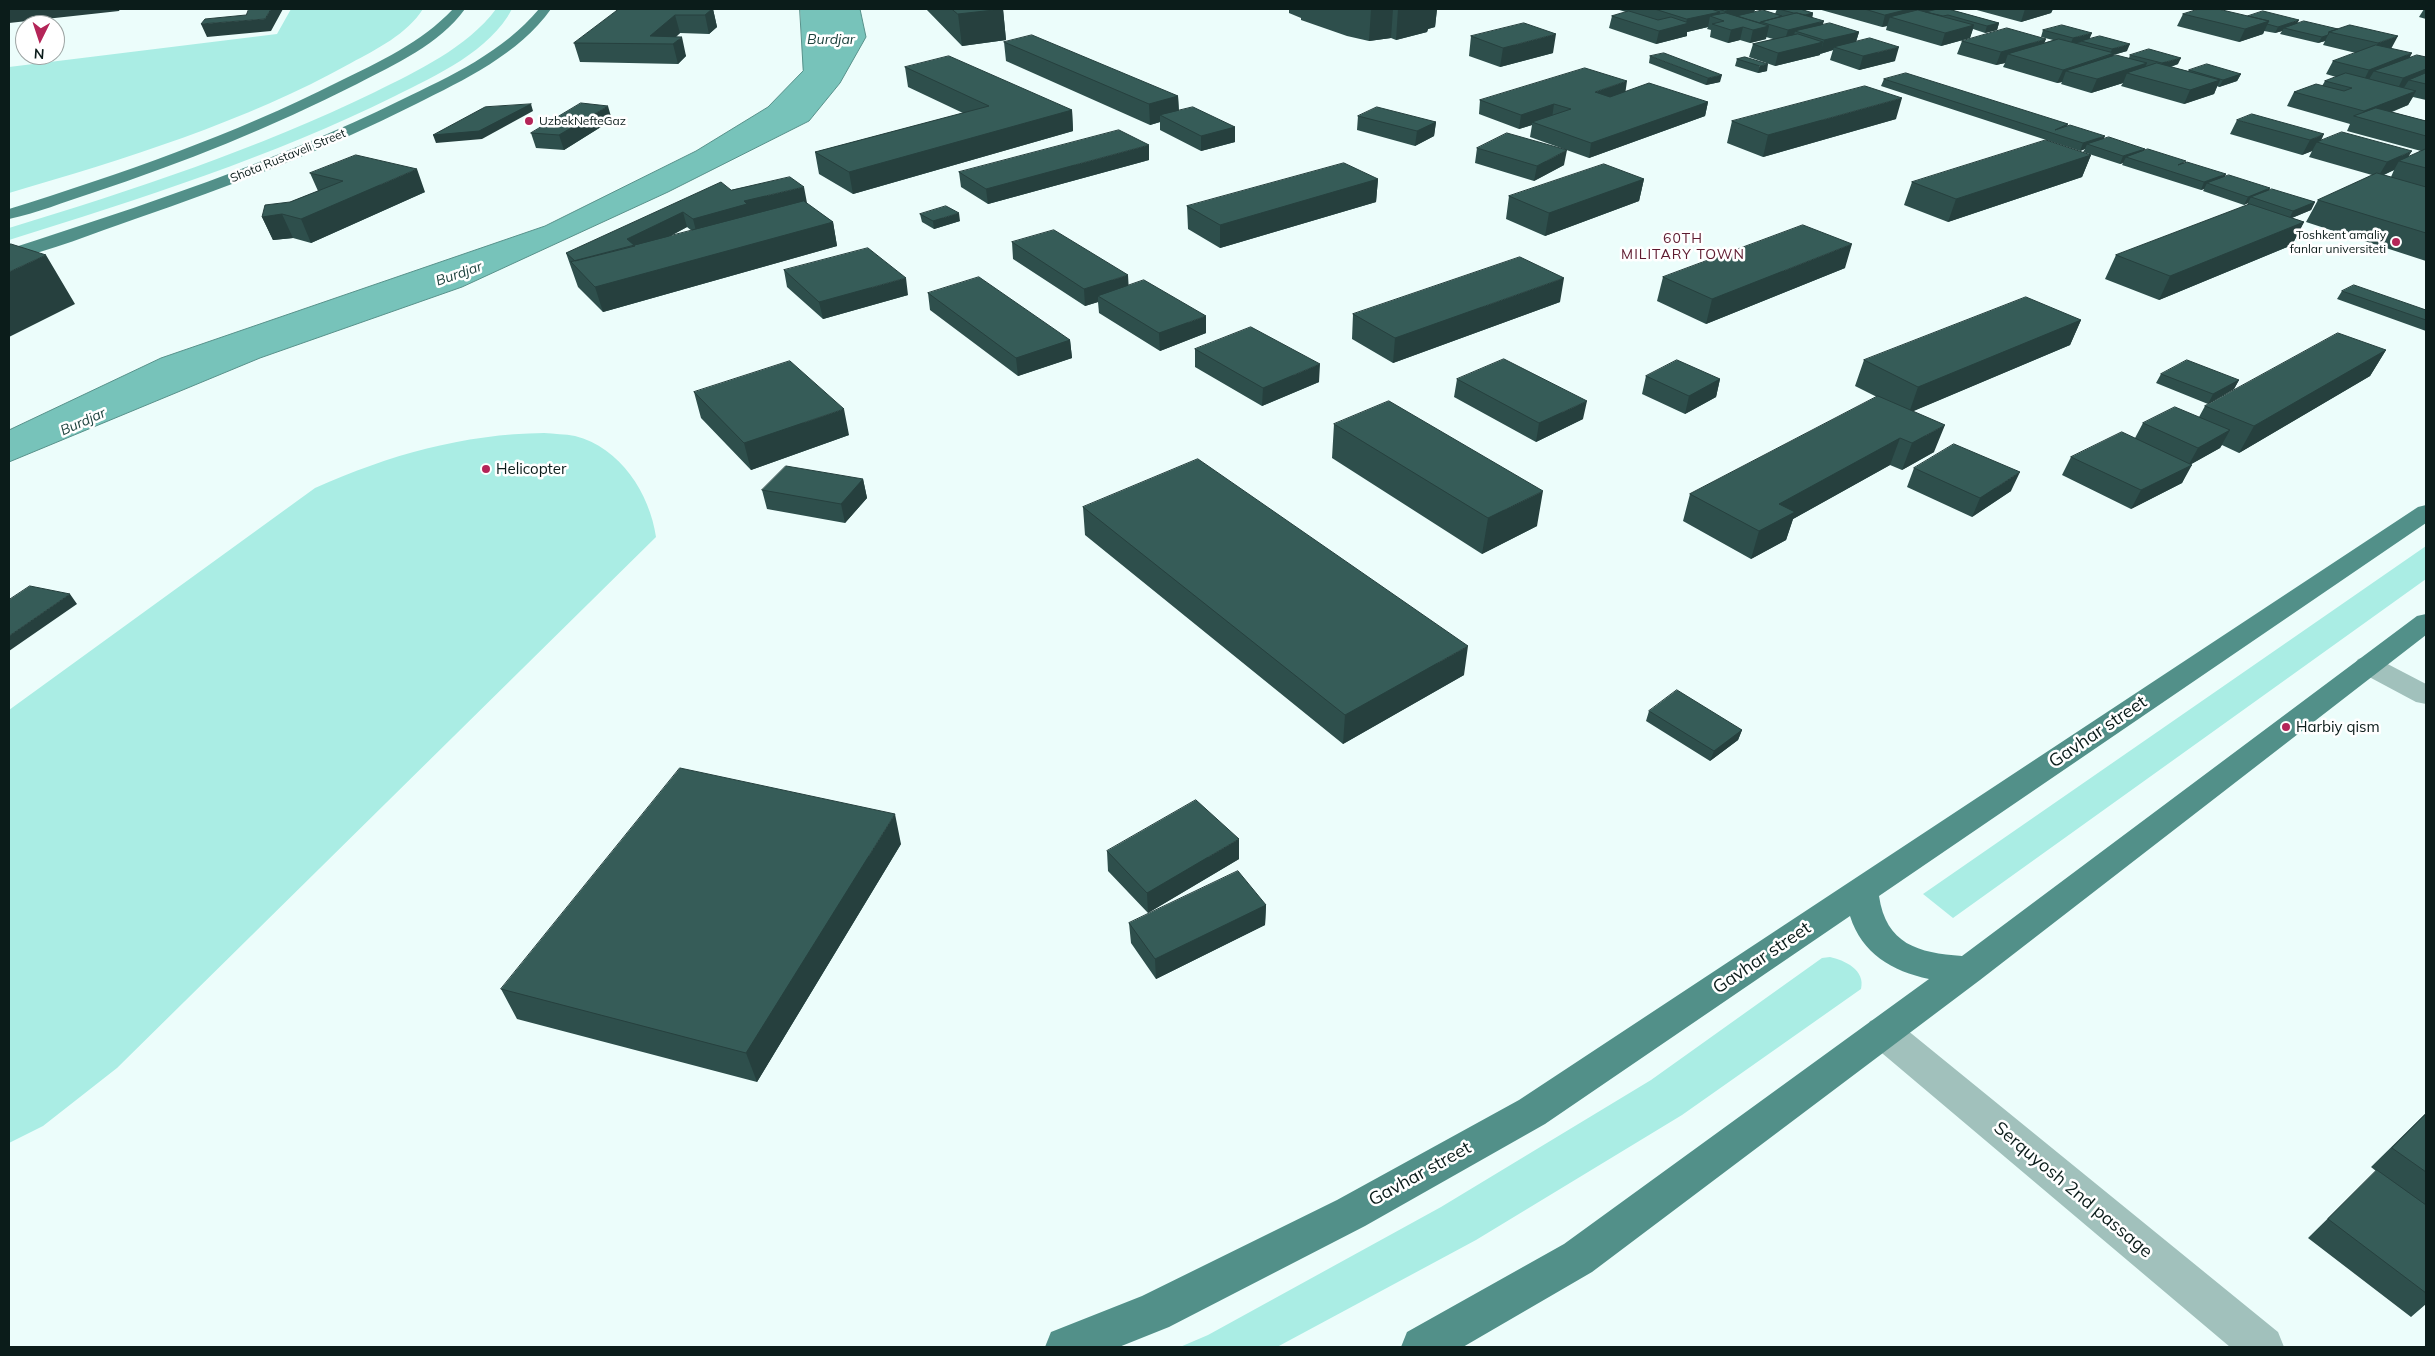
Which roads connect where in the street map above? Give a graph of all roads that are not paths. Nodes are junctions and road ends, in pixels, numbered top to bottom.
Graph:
1 (459, 9) edge
2 (542, 12) edge
3 (9, 214) edge
4 (9, 255) edge
5 (2426, 512) edge
6 (2426, 622) edge
7 (2368, 665) junction
8 (2426, 695) edge
9 (1862, 890) junction
10 (1968, 970) junction
11 (1883, 1032) junction
12 (1066, 1347) edge
13 (1422, 1347) edge
14 (2263, 1347) edge

1 - 3 main road
2 - 4 main road, Shota Rustaveli Street
5 - 9 main road, Gavhar street
6 - 7 main road
7 - 8 street
7 - 10 main road
9 - 10 main road
9 - 12 main road, Gavhar street
10 - 11 main road
11 - 13 main road
11 - 14 street, Serquyosh 2nd passage

